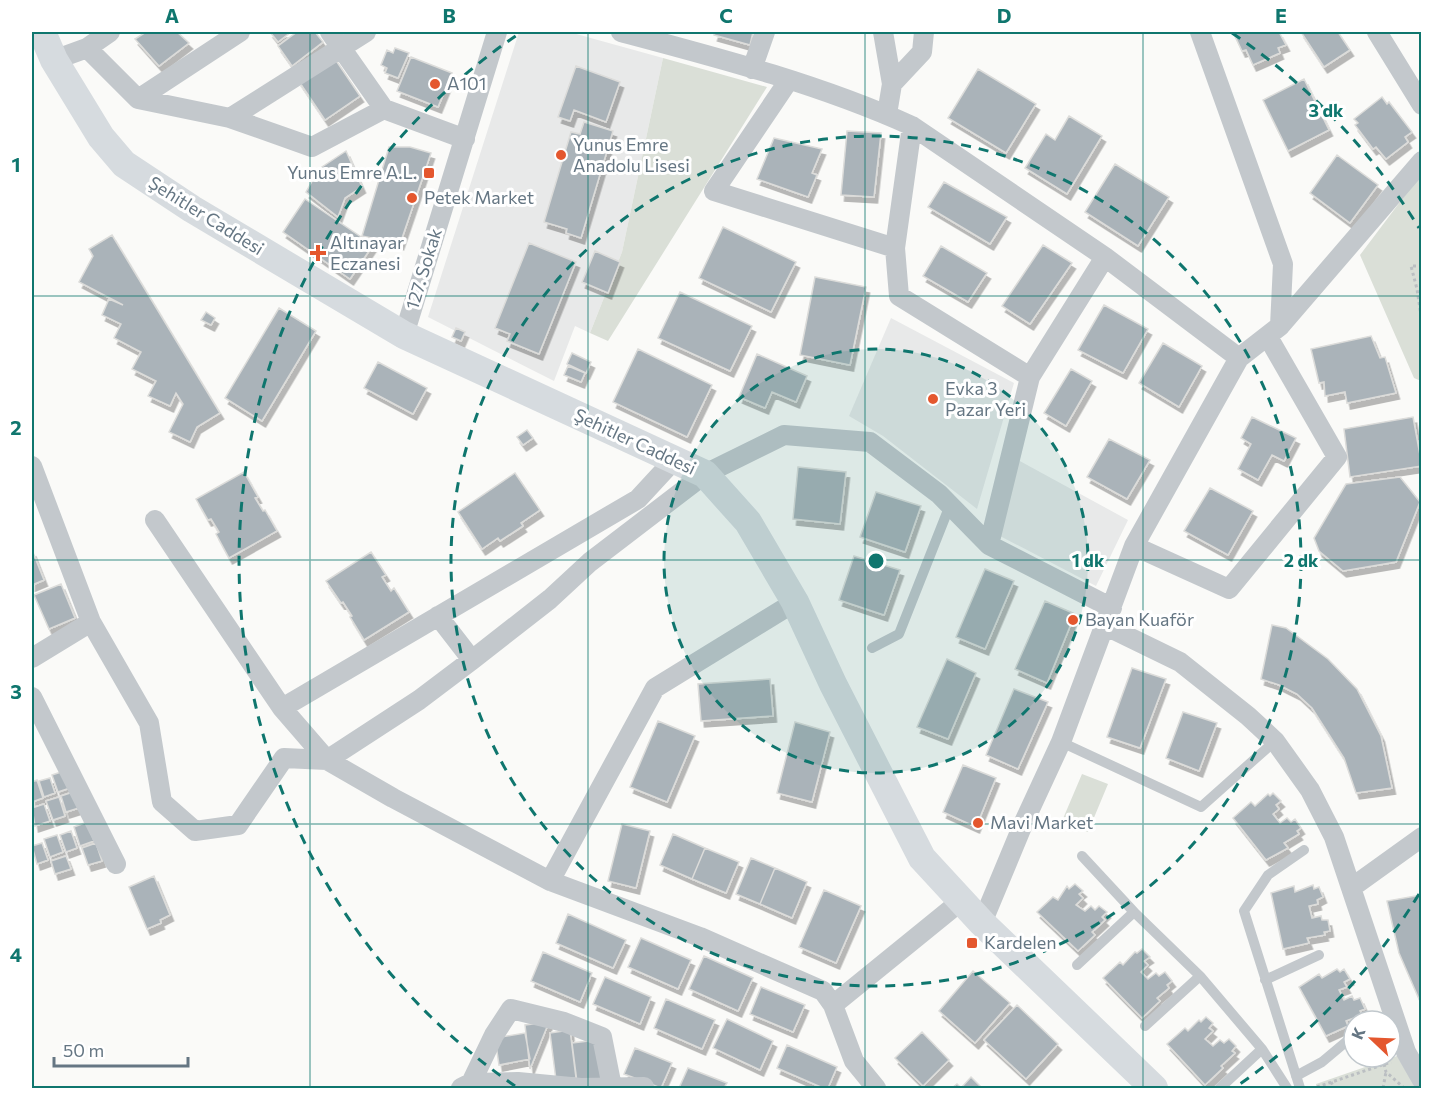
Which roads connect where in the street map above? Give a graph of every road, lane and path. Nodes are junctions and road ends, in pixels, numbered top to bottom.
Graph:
1 (42, 32) edge
2 (110, 32) edge
3 (240, 32) edge
4 (366, 32) edge
5 (497, 32) edge
6 (621, 32) edge
7 (765, 32) edge
8 (883, 32) edge
9 (924, 32) edge
10 (1200, 32) edge
11 (1377, 32) edge
12 (335, 39) edge
13 (87, 48) junction
14 (54, 60) junction
15 (752, 69) junction
16 (789, 80) junction
17 (892, 84) junction
18 (138, 99) junction
19 (1422, 105) edge
20 (384, 109) junction
21 (886, 114) junction
22 (230, 118) junction
23 (912, 126) junction
24 (465, 138) junction
25 (1422, 161) edge
26 (895, 248) junction
27 (1105, 257) junction
28 (1422, 266) edge
29 (1422, 322) edge
30 (1274, 331) junction
31 (1422, 334) edge
32 (404, 335) junction
33 (1422, 354) edge
34 (1239, 358) junction
35 (1030, 376) junction
36 (674, 460) junction
37 (32, 466) edge
38 (705, 474) junction
39 (950, 505) junction
40 (155, 520) dead end
41 (989, 545) junction
42 (1134, 546) junction
43 (795, 602) junction
44 (438, 616) junction
45 (1108, 617) junction
46 (91, 622) junction
47 (872, 648) dead end
48 (32, 658) edge
49 (472, 660) junction
50 (32, 698) edge
51 (282, 708) junction
52 (1275, 741) junction
53 (1061, 742) junction
54 (327, 759) junction
55 (1422, 837) edge
56 (1304, 850) dead end
57 (1082, 856) dead end
58 (116, 864) dead end
59 (549, 881) junction
60 (1351, 888) junction
61 (961, 901) junction
62 (1134, 912) junction
63 (982, 923) junction
64 (1319, 955) dead end
65 (1077, 965) dead end
66 (1200, 976) junction
67 (1265, 980) junction
68 (833, 1005) junction
69 (1145, 1026) dead end
70 (1342, 1045) edge
71 (1262, 1049) junction
72 (1410, 1058) edge
73 (1369, 1069) edge
74 (1385, 1069) edge
75 (1386, 1072) junction
76 (1296, 1076) junction
77 (1422, 1080) edge
78 (1331, 1082) junction
79 (466, 1086) edge
80 (612, 1087) edge
81 (644, 1087) dead end
82 (1317, 1087) dead end
83 (876, 1089) edge
84 (1154, 1089) edge
85 (1220, 1089) edge
86 (1287, 1089) edge
87 (1300, 1089) edge
88 (1334, 1089) edge
89 (1383, 1089) edge
90 (1405, 1089) edge

1 - 14 street, Şehitler Caddesi
2 - 13 street
3 - 18 street
4 - 12 street
5 - 24 street, 127. Sokak
6 - 15 street
7 - 15 street
8 - 17 street
9 - 17 street
10 - 30 street
11 - 19 street
12 - 20 street
12 - 22 street
13 - 14 street
13 - 18 street
14 - 32 street, Şehitler Caddesi
15 - 16 street
16 - 21 street
16 - 26 street
17 - 21 street
18 - 22 street
20 - 22 street
20 - 24 street
21 - 23 street
23 - 26 street
23 - 27 street
24 - 32 street, 127. Sokak
25 - 30 street
26 - 35 street
27 - 34 street
27 - 35 street
28 - 29 path
30 - 34 street
30 - 42 street
31 - 33 path
32 - 36 street, Şehitler Caddesi
34 - 42 street
35 - 41 street
36 - 38 street, Şehitler Caddesi
36 - 44 street
37 - 46 street
38 - 39 street
38 - 43 street, Şehitler Caddesi
38 - 49 street
39 - 41 street
39 - 47 lane
40 - 51 street
41 - 45 street
42 - 45 street
43 - 59 street
43 - 61 street, Şehitler Caddesi
44 - 49 street
44 - 51 street
45 - 52 street
45 - 53 street
46 - 48 street
46 - 54 street
49 - 54 street
50 - 58 street
51 - 54 street
52 - 53 lane
52 - 60 street
53 - 63 street
54 - 59 street
55 - 60 street
56 - 67 lane
57 - 62 lane
59 - 68 street
60 - 72 street
61 - 63 street, Şehitler Caddesi
61 - 68 street
62 - 65 lane
62 - 66 lane
63 - 84 street, Şehitler Caddesi
64 - 67 lane
66 - 69 lane
66 - 71 lane
67 - 76 lane
68 - 83 street
70 - 76 lane
71 - 85 lane
71 - 86 lane
72 - 77 street
73 - 78 path
74 - 75 path
75 - 89 path
75 - 90 path
76 - 87 lane
78 - 82 path
78 - 88 path
79 - 80 street
79 - 80 street
80 - 81 street

